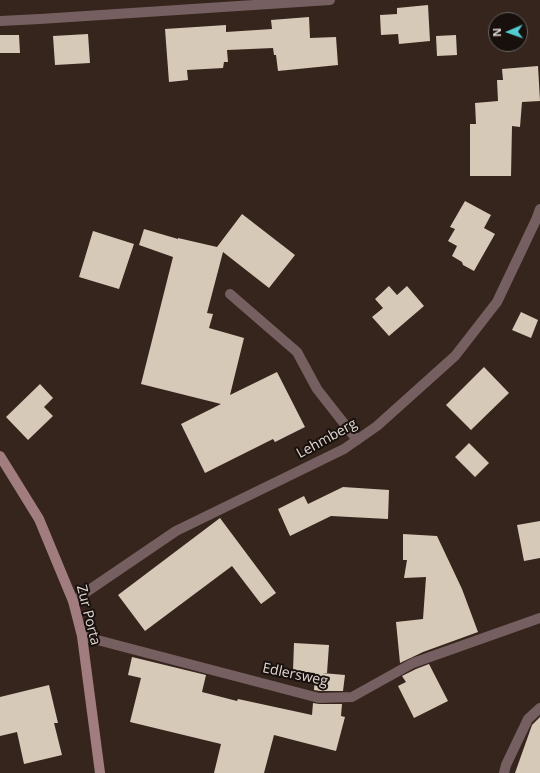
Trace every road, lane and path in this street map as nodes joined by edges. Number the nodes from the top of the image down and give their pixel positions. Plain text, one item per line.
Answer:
1 (330, 0) edge
2 (200, 4) edge
3 (0, 21) edge
4 (540, 209) edge
5 (230, 294) dead end
6 (357, 440) junction
7 (0, 456) edge
8 (73, 601) junction
9 (540, 618) edge
10 (82, 636) junction
11 (540, 708) edge
12 (100, 773) edge
13 (504, 773) edge

1 - 2 street
2 - 3 street
4 - 6 street, Lehmberg
5 - 6 street
6 - 8 street, Lehmberg
7 - 8 main road, Zur Porta
8 - 10 main road, Zur Porta
9 - 10 street, Edlersweg
10 - 12 main road, Zur Porta
11 - 13 street

